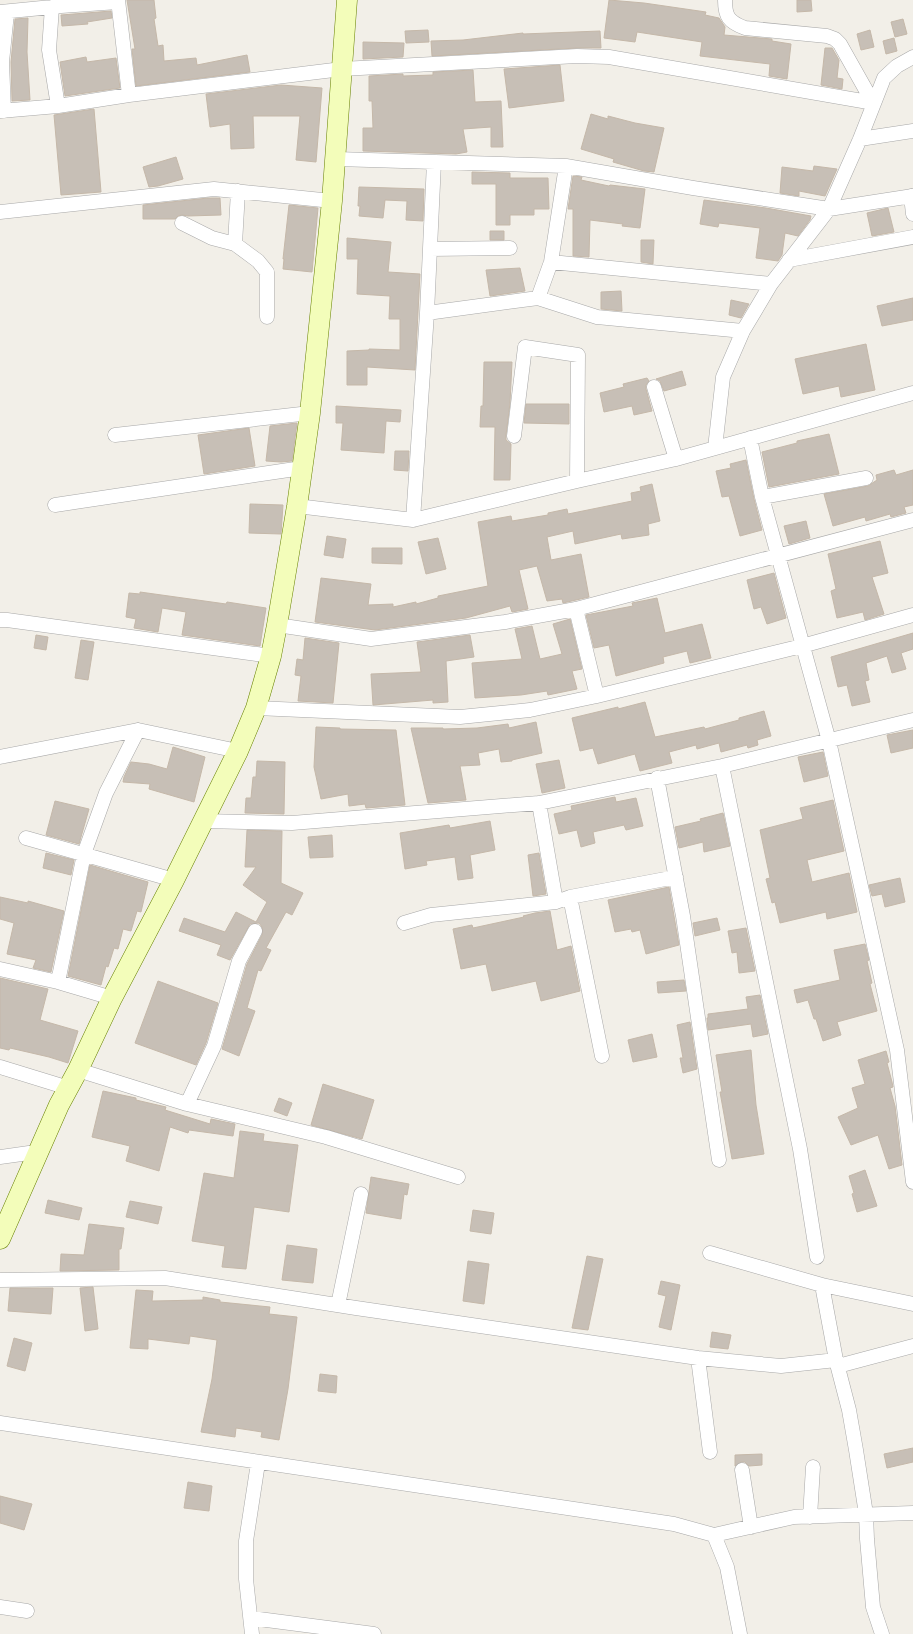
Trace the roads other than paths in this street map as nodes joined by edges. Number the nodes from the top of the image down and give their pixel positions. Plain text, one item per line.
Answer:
1 (347, 0) edge
2 (726, 0) edge
3 (118, 1) edge
4 (58, 4) edge
5 (3, 12) edge
6 (913, 57) edge
7 (1, 62) edge
8 (342, 69) junction
9 (129, 95) junction
10 (871, 102) junction
11 (58, 106) junction
12 (2, 111) edge
13 (913, 131) edge
14 (860, 139) junction
15 (336, 159) junction
16 (434, 162) junction
17 (566, 166) junction
18 (238, 192) junction
19 (912, 196) edge
20 (332, 201) junction
21 (829, 209) junction
22 (0, 212) edge
23 (913, 214) edge
24 (182, 223) dead end
25 (913, 237) edge
26 (235, 244) junction
27 (510, 248) dead end
28 (430, 249) junction
29 (790, 260) junction
30 (551, 262) junction
31 (771, 284) junction
32 (538, 298) junction
33 (426, 313) junction
34 (266, 317) dead end
35 (744, 331) junction
36 (654, 387) dead end
37 (913, 393) edge
38 (310, 413) junction
39 (115, 436) dead end
40 (514, 436) dead end
41 (750, 438) junction
42 (715, 448) junction
43 (676, 459) junction
44 (302, 468) junction
45 (866, 478) dead end
46 (577, 481) junction
47 (762, 497) junction
48 (55, 505) dead end
49 (297, 506) junction
50 (413, 520) junction
51 (913, 520) edge
52 (778, 556) junction
53 (576, 609) junction
54 (913, 615) edge
55 (0, 620) edge
56 (277, 625) junction
57 (802, 646) junction
58 (271, 656) junction
59 (597, 696) junction
60 (256, 708) junction
61 (913, 720) edge
62 (138, 730) junction
63 (829, 741) junction
64 (238, 751) junction
65 (0, 757) edge
66 (722, 766) junction
67 (657, 778) junction
68 (539, 803) junction
69 (202, 821) junction
70 (26, 838) dead end
71 (84, 854) junction
72 (676, 877) junction
73 (174, 880) junction
74 (570, 897) junction
75 (556, 902) junction
76 (404, 923) dead end
77 (255, 931) dead end
78 (0, 969) edge
79 (58, 982) junction
80 (112, 998) junction
81 (97, 1031) junction
82 (602, 1056) dead end
83 (0, 1067) edge
84 (78, 1070) junction
85 (62, 1086) junction
86 (187, 1104) junction
87 (28, 1153) junction
88 (0, 1158) edge
89 (719, 1160) dead end
90 (458, 1177) dead end
91 (913, 1182) edge
92 (362, 1194) dead end
93 (0, 1216) edge
94 (0, 1239) edge
95 (710, 1253) dead end
96 (817, 1257) dead end
97 (0, 1280) edge
98 (822, 1285) junction
99 (913, 1304) edge
100 (338, 1305) junction
101 (913, 1346) edge
102 (698, 1358) junction
103 (837, 1363) junction
104 (0, 1423) edge
105 (710, 1452) dead end
106 (258, 1463) junction
107 (813, 1467) dead end
108 (742, 1470) dead end
109 (913, 1513) edge
110 (866, 1514) junction
111 (810, 1517) junction
112 (751, 1527) junction
113 (714, 1535) junction
114 (0, 1607) edge
115 (27, 1611) dead end
116 (251, 1618) junction
117 (252, 1634) edge
118 (374, 1634) edge
119 (740, 1634) edge
120 (882, 1634) edge

1 - 8 street
2 - 10 street
3 - 4 street
3 - 9 street
4 - 5 street
4 - 11 street
5 - 7 street
6 - 10 street
7 - 12 street
8 - 9 street
8 - 10 street
8 - 15 street
9 - 11 street
10 - 14 street
11 - 12 street
13 - 14 street
14 - 21 street
15 - 16 street
15 - 20 street
16 - 17 street
16 - 28 street
17 - 21 street
17 - 30 street
18 - 20 street
18 - 22 street
18 - 26 street
19 - 21 street
19 - 23 street
20 - 38 street
21 - 29 street
24 - 26 street
25 - 29 street
26 - 34 street
27 - 28 street
28 - 33 street
29 - 31 street
30 - 31 street
30 - 32 street
31 - 35 street
32 - 33 street
32 - 35 street
33 - 50 street
35 - 42 street
36 - 43 street
37 - 41 street
38 - 39 street
38 - 44 street
40 - 46 street
41 - 42 street
41 - 47 street
42 - 43 street
43 - 46 street
44 - 48 street
44 - 49 street
45 - 47 street
46 - 50 street
47 - 52 street
49 - 50 street
49 - 56 street
51 - 52 street
52 - 53 street
52 - 57 street
53 - 56 street
53 - 59 street
54 - 57 street
55 - 58 street
56 - 58 street
57 - 59 street
57 - 63 street
58 - 60 street
59 - 60 street
60 - 64 street
61 - 63 street
62 - 64 street
62 - 65 street
62 - 71 street
63 - 66 street
63 - 91 street
64 - 69 street
66 - 67 street
66 - 96 street
67 - 68 street
67 - 72 street
68 - 69 street
68 - 75 street
69 - 73 street
70 - 71 street
71 - 73 street
71 - 79 street
72 - 74 street
72 - 89 street
73 - 80 street
74 - 75 street
74 - 82 street
75 - 76 street
77 - 86 street
78 - 79 street
79 - 80 street
80 - 81 street
81 - 84 street
81 - 85 street
83 - 85 street
84 - 86 street
84 - 94 street
85 - 87 street
86 - 90 street
87 - 88 street
87 - 93 street
92 - 100 street
95 - 98 street
97 - 100 street
98 - 99 street
98 - 103 street
100 - 102 street
101 - 103 street
102 - 103 street
102 - 105 street
103 - 110 street
104 - 106 street
106 - 113 street
106 - 116 street
107 - 111 street
108 - 112 street
109 - 110 street
110 - 111 street
110 - 120 street
111 - 112 street
112 - 113 street
113 - 119 street
114 - 115 street
116 - 117 street
116 - 118 street

